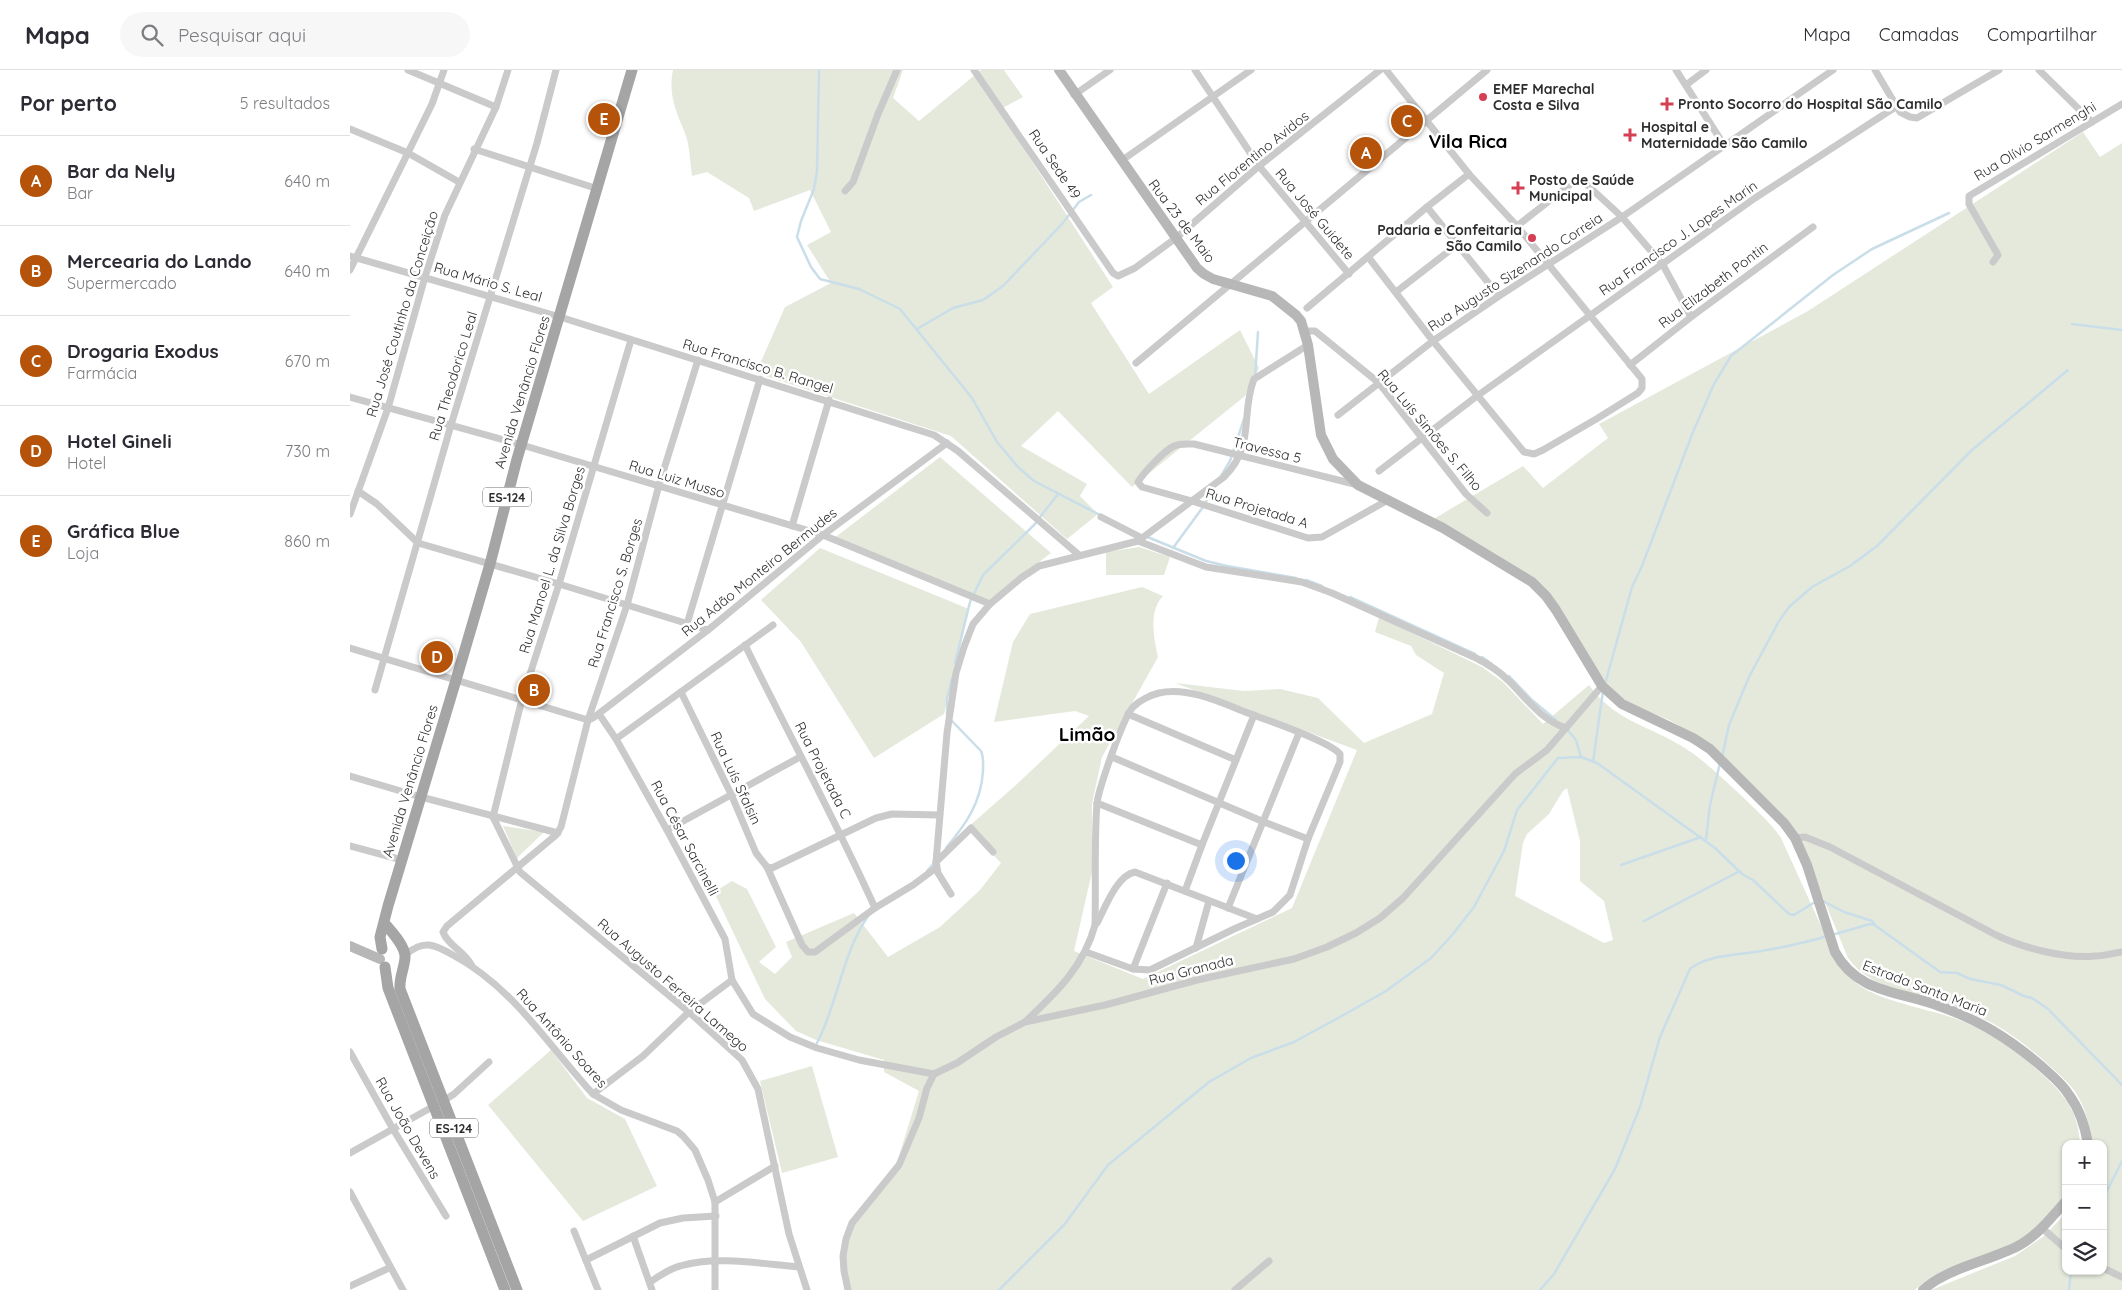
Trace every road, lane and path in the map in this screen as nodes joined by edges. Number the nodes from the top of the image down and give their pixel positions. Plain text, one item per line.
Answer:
1 (408, 70) edge
2 (444, 70) edge
3 (508, 70) edge
4 (556, 70) edge
5 (632, 70) edge
6 (897, 70) edge
7 (974, 70) edge
8 (1059, 70) edge
9 (1110, 70) edge
10 (1194, 70) edge
11 (1251, 70) edge
12 (1380, 70) edge
13 (1386, 70) edge
14 (1487, 70) edge
15 (1676, 70) edge
16 (1706, 70) edge
17 (1833, 70) edge
18 (1875, 70) edge
19 (1999, 70) edge
20 (2039, 70) edge
21 (440, 85) junction
22 (1686, 85) junction
23 (1074, 95) junction
24 (1213, 96) junction
25 (2122, 104) edge
26 (1897, 106) junction
27 (496, 107) junction
28 (1427, 121) junction
29 (2092, 122) junction
30 (350, 129) edge
31 (1724, 145) junction
32 (474, 150) junction
33 (408, 153) junction
34 (1121, 161) junction
35 (1260, 166) junction
36 (529, 167) junction
37 (1469, 174) junction
38 (459, 182) junction
39 (598, 188) junction
40 (845, 192) dead end
41 (1427, 207) junction
42 (1622, 217) junction
43 (1305, 221) junction
44 (1517, 226) junction
45 (1813, 227) dead end
46 (1176, 238) junction
47 (1458, 244) junction
48 (353, 256) edge
49 (1369, 258) junction
50 (1993, 262) dead end
51 (1548, 264) junction
52 (1663, 265) junction
53 (350, 270) edge
54 (1113, 273) joint
55 (1349, 274) junction
56 (424, 277) junction
57 (1229, 284) junction
58 (1396, 292) junction
59 (491, 296) junction
60 (1499, 296) junction
61 (1307, 308) dead end
62 (1590, 315) junction
63 (560, 317) junction
64 (1691, 317) junction
65 (1305, 331) junction
66 (631, 340) junction
67 (1433, 341) junction
68 (1308, 345) junction
69 (698, 360) junction
70 (1136, 364) dead end
71 (1630, 365) junction
72 (760, 379) junction
73 (1379, 383) junction
74 (1477, 396) junction
75 (350, 397) edge
76 (828, 400) junction
77 (388, 408) junction
78 (1338, 415) dead end
79 (451, 425) junction
80 (1423, 438) junction
81 (947, 442) junction
82 (522, 445) junction
83 (1240, 457) junction
84 (593, 466) junction
85 (1379, 471) dead end
86 (659, 485) junction
87 (1358, 485) junction
88 (1142, 487) joint
89 (358, 491) junction
90 (1388, 500) junction
91 (1192, 501) junction
92 (723, 506) junction
93 (351, 509) edge
94 (1487, 514) dead end
95 (1101, 517) dead end
96 (792, 526) junction
97 (823, 535) junction
98 (1140, 539) junction
99 (418, 543) junction
100 (1079, 555) junction
101 (490, 564) junction
102 (559, 584) junction
103 (990, 604) junction
104 (627, 605) junction
105 (687, 624) junction
106 (773, 625) dead end
107 (708, 630) junction
108 (745, 645) junction
109 (350, 648) edge
110 (384, 659) junction
111 (456, 680) junction
112 (1602, 686) junction
113 (375, 690) dead end
114 (682, 692) junction
115 (522, 699) junction
116 (599, 714) junction
117 (1128, 714) junction
118 (1254, 715) junction
119 (588, 720) junction
120 (1566, 728) junction
121 (1299, 733) junction
122 (616, 739) junction
123 (800, 757) junction
124 (1112, 757) junction
125 (1236, 760) junction
126 (350, 776) edge
127 (731, 794) junction
128 (421, 797) junction
129 (1098, 803) junction
130 (1220, 803) junction
131 (939, 815) junction
132 (493, 816) junction
133 (1264, 822) junction
134 (668, 830) junction
135 (558, 833) junction
136 (841, 833) junction
137 (1795, 838) junction
138 (1308, 839) junction
139 (1202, 844) junction
140 (350, 846) edge
141 (993, 852) dead end
142 (402, 860) junction
143 (936, 865) junction
144 (517, 868) junction
145 (770, 868) junction
146 (1167, 883) junction
147 (1185, 891) junction
148 (951, 894) dead end
149 (1209, 901) junction
150 (875, 908) junction
151 (1228, 908) junction
152 (1257, 919) junction
153 (384, 924) junction
154 (1096, 924) junction
155 (350, 946) edge
156 (1196, 948) junction
157 (1086, 952) junction
158 (2122, 952) edge
159 (403, 956) junction
160 (382, 958) junction
161 (472, 966) junction
162 (1133, 969) junction
163 (732, 980) junction
164 (690, 1012) junction
165 (1025, 1022) junction
166 (350, 1052) edge
167 (489, 1062) dead end
168 (934, 1074) junction
169 (593, 1094) junction
170 (439, 1104) junction
171 (393, 1129) junction
172 (2087, 1140) edge
173 (350, 1154) edge
174 (775, 1166) junction
175 (350, 1192) edge
176 (715, 1202) junction
177 (352, 1203) edge
178 (2062, 1206) edge
179 (446, 1216) dead end
180 (716, 1216) junction
181 (2042, 1228) junction
182 (574, 1230) dead end
183 (633, 1236) junction
184 (2062, 1246) edge
185 (586, 1260) junction
186 (1269, 1261) dead end
187 (714, 1262) junction
188 (799, 1267) junction
189 (389, 1268) junction
190 (2107, 1270) edge
191 (2122, 1277) edge
192 (350, 1286) edge
193 (651, 1286) edge
194 (403, 1290) edge
195 (505, 1290) edge
196 (517, 1290) edge
197 (598, 1290) edge
198 (715, 1290) edge
199 (806, 1290) edge
200 (848, 1290) edge
201 (1235, 1290) edge
202 (1923, 1290) edge

1 - 21 street
2 - 21 street
3 - 27 street, Rua José Coutinho da Conceição
4 - 36 street, Rua Theodorico Leal
5 - 39 main road, Avenida Venâncio Flores / ES-124
6 - 40 street
7 - 54 street, Rua Sede 49
8 - 23 street, Rua 23 de Maio
9 - 23 street
10 - 24 street, Rua José Guidete
11 - 24 street
12 - 35 street, Rua Florentino Avidos
13 - 28 street
14 - 28 street
15 - 22 street
16 - 22 street
17 - 31 street, Rua Augusto Sizenando Correia
18 - 26 street
19 - 26 street
20 - 29 street
21 - 27 street
21 - 33 street
22 - 31 street
23 - 34 street, Rua 23 de Maio
24 - 34 street
24 - 35 street, Rua José Guidete
25 - 29 street, Rua Olívio Sarmenghi
26 - 52 street, Rua Francisco J. Lopes Marin
27 - 32 street, Rua José Coutinho da Conceição
28 - 37 street
28 - 43 street
29 - 50 street, Rua Olívio Sarmenghi
30 - 33 street
31 - 42 street, Rua Augusto Sizenando Correia
32 - 36 street
32 - 38 street, Rua José Coutinho da Conceição
33 - 38 street
33 - 48 street
34 - 46 street, Rua 23 de Maio
35 - 43 street, Rua José Guidete
35 - 46 street, Rua Florentino Avidos
36 - 39 street
36 - 59 street, Rua Theodorico Leal
37 - 41 street
37 - 44 street
38 - 56 street, Rua José Coutinho da Conceição
39 - 63 main road, Avenida Venâncio Flores / ES-124
41 - 47 street
41 - 49 street
42 - 44 street
42 - 51 street, Rua Augusto Sizenando Correia
42 - 52 street
43 - 55 street, Rua José Guidete
43 - 57 street
44 - 51 street
45 - 64 street, Rua Elizabeth Pontin
46 - 54 street, Rua Florentino Avidos
46 - 57 street, Rua 23 de Maio
47 - 58 street
47 - 60 street
48 - 53 street
48 - 56 street, Rua Mário S. Leal
49 - 55 street
49 - 58 street
51 - 60 street, Rua Augusto Sizenando Correia
51 - 62 street
52 - 62 street, Rua Francisco J. Lopes Marin
52 - 64 street
55 - 61 street
56 - 59 street, Rua Mário S. Leal
56 - 77 street, Rua José Coutinho da Conceição
57 - 65 street, Rua 23 de Maio
57 - 70 street
58 - 67 street
59 - 63 street, Rua Mário S. Leal
59 - 79 street, Rua Theodorico Leal
60 - 67 street, Rua Augusto Sizenando Correia
62 - 71 street
62 - 74 street, Rua Francisco J. Lopes Marin
63 - 66 street, Rua Francisco B. Rangel
63 - 82 main road, Avenida Venâncio Flores / ES-124
64 - 71 street, Rua Elizabeth Pontin
65 - 68 street, Rua 23 de Maio
65 - 73 street, Rua Luís Simões S. Filho
66 - 69 street, Rua Francisco B. Rangel
66 - 84 street, Rua Manoel L. da Silva Borges
67 - 73 street, Rua Augusto Sizenando Correia
67 - 74 street
68 - 83 street
68 - 87 street, Rua 23 de Maio
69 - 72 street, Rua Francisco B. Rangel
69 - 86 street, Rua Francisco S. Borges
71 - 74 street
72 - 76 street, Rua Francisco B. Rangel
72 - 92 street
73 - 78 street, Rua Augusto Sizenando Correia
73 - 80 street, Rua Luís Simões S. Filho
74 - 80 street, Rua Francisco J. Lopes Marin
75 - 77 street, Rua Luiz Musso
76 - 81 street, Rua Francisco B. Rangel
76 - 96 street
77 - 79 street, Rua Luiz Musso
77 - 89 street, Rua José Coutinho da Conceição
79 - 82 street, Rua Luiz Musso
79 - 99 street, Rua Theodorico Leal
80 - 85 street, Rua Francisco J. Lopes Marin
80 - 94 street, Rua Luís Simões S. Filho
81 - 97 street, Rua Adão Monteiro Bermudes
81 - 100 street, Rua Francisco B. Rangel
82 - 84 street, Rua Luiz Musso
82 - 101 main road, Avenida Venâncio Flores / ES-124
83 - 87 street, Travessa 5
83 - 88 street, Travessa 5
83 - 91 street
84 - 86 street, Rua Luiz Musso
84 - 102 street, Rua Manoel L. da Silva Borges
86 - 92 street, Rua Luiz Musso
86 - 104 street, Rua Francisco S. Borges
87 - 90 street, Rua 23 de Maio
88 - 91 street, Rua Projetada A
89 - 93 street, Rua José Coutinho da Conceição
89 - 99 street
90 - 91 street, Rua Projetada A
90 - 112 street, Estrada Santa Maria
91 - 98 street
92 - 96 street, Rua Luiz Musso
92 - 105 street
95 - 98 street
96 - 97 street, Rua Luiz Musso
97 - 103 street, Rua Luiz Musso
97 - 107 street, Rua Adão Monteiro Bermudes
98 - 100 street
98 - 120 street
99 - 101 street
99 - 110 street, Rua Theodorico Leal
100 - 103 street
101 - 102 street
101 - 111 main road, Avenida Venâncio Flores / ES-124
102 - 104 street
102 - 115 street, Rua Manoel L. da Silva Borges
103 - 131 street
104 - 105 street
104 - 119 street, Rua Francisco S. Borges
105 - 107 street
106 - 108 street
107 - 116 street, Rua Adão Monteiro Bermudes
108 - 114 street
108 - 123 street, Rua Projetada C
109 - 110 street
110 - 111 street
110 - 113 street, Rua Theodorico Leal
111 - 115 street
111 - 128 main road, Avenida Venâncio Flores / ES-124
112 - 120 street, Rua Granada
112 - 137 street, Estrada Santa Maria
114 - 122 street
114 - 127 street, Rua Luís Sfalsin
115 - 119 street
115 - 132 street, Rua Manoel L. da Silva Borges
116 - 119 street, Rua Adão Monteiro Bermudes
116 - 122 street, Rua César Sarcinelli
117 - 118 street
117 - 124 street
117 - 125 street
118 - 121 street
118 - 125 street
119 - 135 street, Rua Francisco S. Borges
120 - 165 street, Rua Granada
121 - 133 street
121 - 138 street
122 - 134 street, Rua César Sarcinelli
123 - 127 street
123 - 136 street, Rua Projetada C
124 - 129 street
124 - 130 street
125 - 130 street
126 - 128 street
127 - 134 street
127 - 145 street, Rua Luís Sfalsin
128 - 132 street
128 - 142 main road, Avenida Venâncio Flores / ES-124
129 - 139 street
129 - 154 street
130 - 133 street
130 - 139 street
131 - 136 street
131 - 143 street
132 - 135 street
132 - 144 street, Rua Augusto Ferreira Lamego
133 - 138 street
133 - 151 street
134 - 163 street, Rua César Sarcinelli
135 - 144 street
136 - 145 street
136 - 150 street, Rua Projetada C
137 - 158 street
137 - 172 street, Estrada Santa Maria
138 - 152 street
139 - 147 street
140 - 142 street
141 - 143 street
142 - 153 main road, Avenida Venâncio Flores / ES-124
143 - 148 street
143 - 150 street
144 - 161 street, Rua Antônio Soares
144 - 164 street, Rua Augusto Ferreira Lamego
145 - 150 street, Rua Luís Sfalsin
146 - 147 street
146 - 154 street
146 - 162 street
147 - 149 street
149 - 151 street
149 - 156 street
151 - 152 street
152 - 156 street
153 - 159 main road
153 - 160 main road, Avenida Venâncio Flores / ES-124
154 - 157 street
155 - 160 street
156 - 162 street
157 - 162 street
157 - 165 street
159 - 160 main road
159 - 160 main road
159 - 161 street, Rua Antônio Soares
159 - 170 main road, Avenida Venâncio Flores / ES-124
160 - 170 main road, Avenida Venâncio Flores / ES-124
161 - 169 street, Rua Antônio Soares
163 - 164 street
163 - 168 street
164 - 169 street
164 - 174 street, Rua Augusto Ferreira Lamego
165 - 168 street, Rua Granada
166 - 171 street, Rua João Devens
167 - 170 street
168 - 200 street
169 - 176 street, Rua Antônio Soares
170 - 171 street
170 - 195 main road, Avenida Venâncio Flores / ES-124
170 - 196 main road, Avenida Venâncio Flores / ES-124
171 - 173 street
171 - 179 street, Rua João Devens
174 - 176 street
174 - 188 street, Rua Augusto Ferreira Lamego
175 - 177 street
176 - 180 street, Rua Antônio Soares
177 - 189 street
178 - 181 street
180 - 183 street
180 - 187 street, Rua Antônio Soares
181 - 184 street
181 - 202 street
182 - 185 street
183 - 185 street
183 - 193 street
185 - 197 street
186 - 201 street
187 - 188 street
187 - 193 street
187 - 198 street, Rua Antônio Soares
188 - 199 street, Rua Augusto Ferreira Lamego
189 - 192 street
189 - 194 street
190 - 191 street

